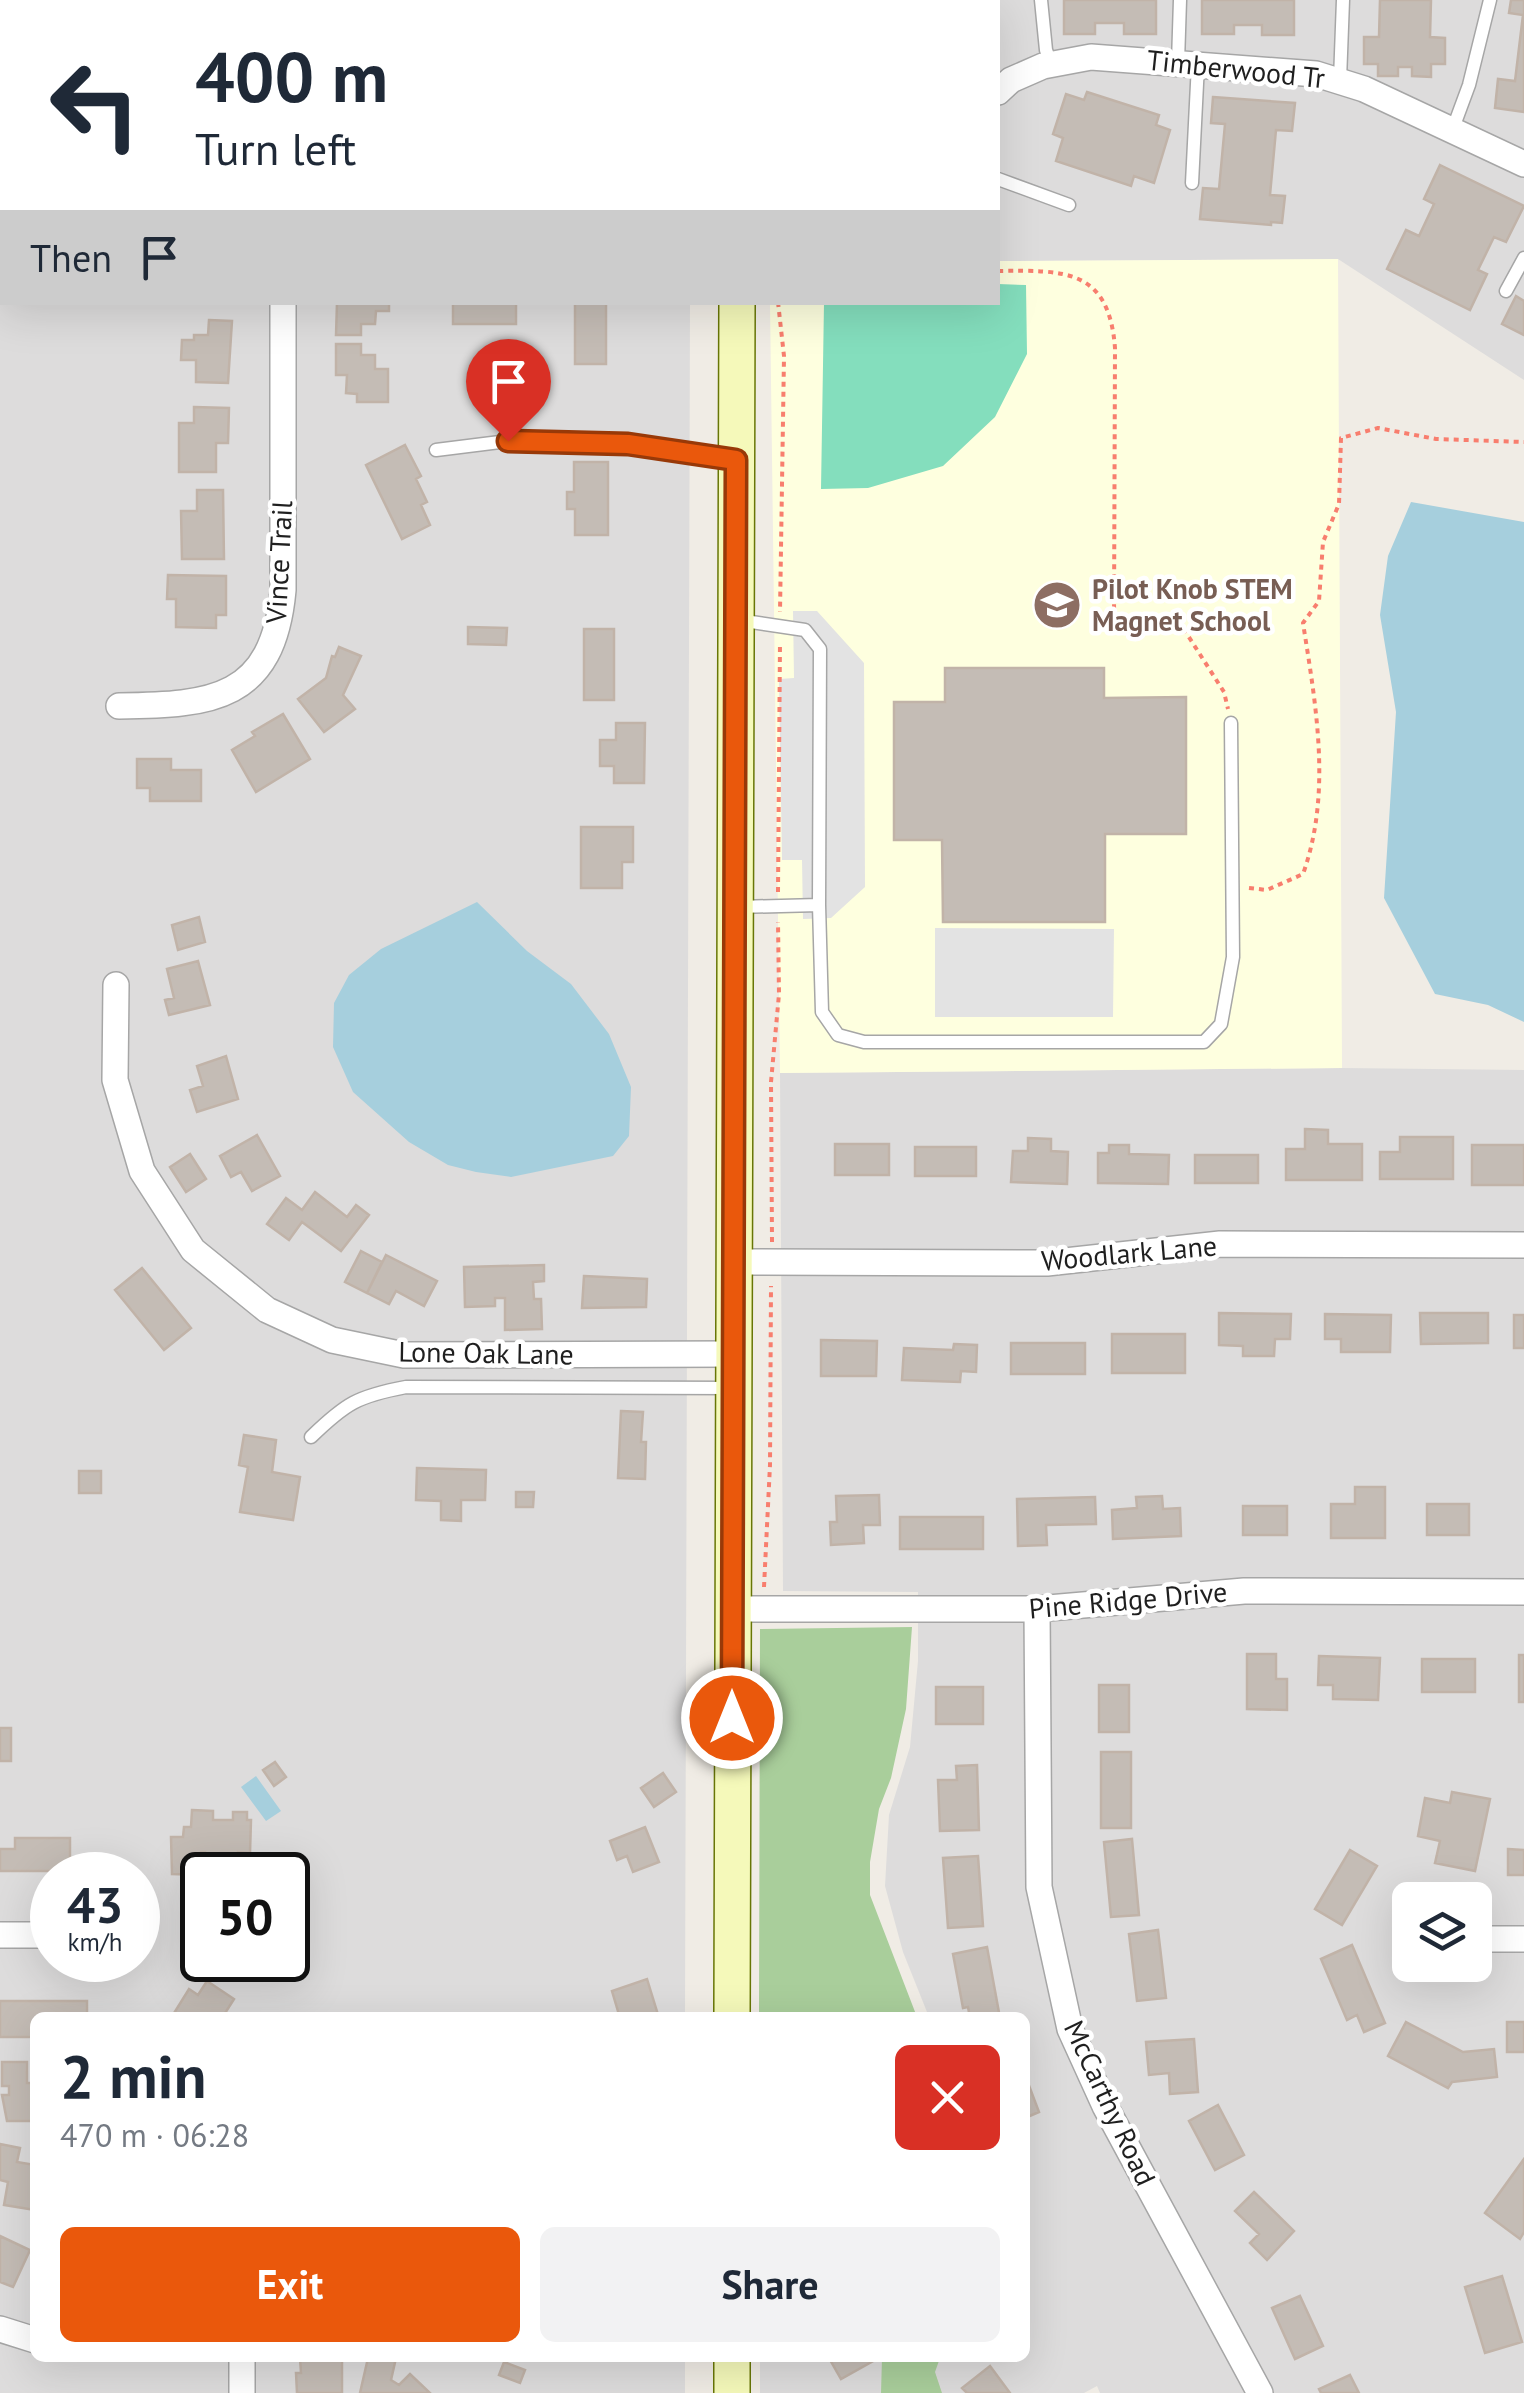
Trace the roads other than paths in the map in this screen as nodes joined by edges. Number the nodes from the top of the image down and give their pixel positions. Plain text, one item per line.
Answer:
1 (1041, 0) edge
2 (1180, 0) edge
3 (1344, 0) edge
4 (1490, 0) edge
5 (1188, 63) junction
6 (1050, 64) junction
7 (1340, 80) junction
8 (1000, 90) edge
9 (1452, 130) junction
10 (1524, 164) edge
11 (1000, 180) edge
12 (1192, 183) dead end
13 (1069, 205) dead end
14 (1524, 258) edge
15 (1506, 291) dead end
16 (283, 305) edge
17 (737, 305) edge
18 (436, 450) dead end
19 (736, 460) junction
20 (736, 620) junction
21 (119, 706) dead end
22 (1231, 723) road end
23 (818, 905) junction
24 (734, 907) junction
25 (116, 984) dead end
26 (1524, 1245) edge
27 (734, 1262) junction
28 (733, 1371) junction
29 (311, 1437) dead end
30 (1524, 1592) edge
31 (747, 1609) junction
32 (1037, 1610) junction
33 (0, 1935) edge
34 (30, 1935) edge
35 (1492, 1938) edge
36 (1524, 1939) edge
37 (732, 2012) edge
38 (0, 2329) edge
39 (30, 2338) edge
40 (242, 2362) edge
41 (732, 2362) edge
42 (242, 2393) edge
43 (732, 2393) edge
44 (1260, 2393) edge

1 - 6 lane
2 - 5 lane
3 - 7 lane
4 - 9 lane
5 - 6 street, Timberwood Tr
5 - 7 street, Timberwood Tr
5 - 12 lane
6 - 8 street, Timberwood Tr
7 - 9 street, Timberwood Tr
9 - 10 street, Timberwood Tr
11 - 13 lane
14 - 15 lane
16 - 21 street, Vince Trail
17 - 19 main road
18 - 19 lane
19 - 20 main road
20 - 23 lane
20 - 24 main road
22 - 23 lane
23 - 24 lane
24 - 27 main road
25 - 28 street, Lone Oak Lane
26 - 27 street, Woodlark Lane
27 - 28 main road
28 - 29 lane
28 - 31 main road
30 - 32 street, Pine Ridge Drive
31 - 32 street, Pine Ridge Drive
31 - 37 main road
32 - 44 street, McCarthy Road
33 - 34 street
35 - 36 street
38 - 39 street
40 - 42 street
41 - 43 main road

